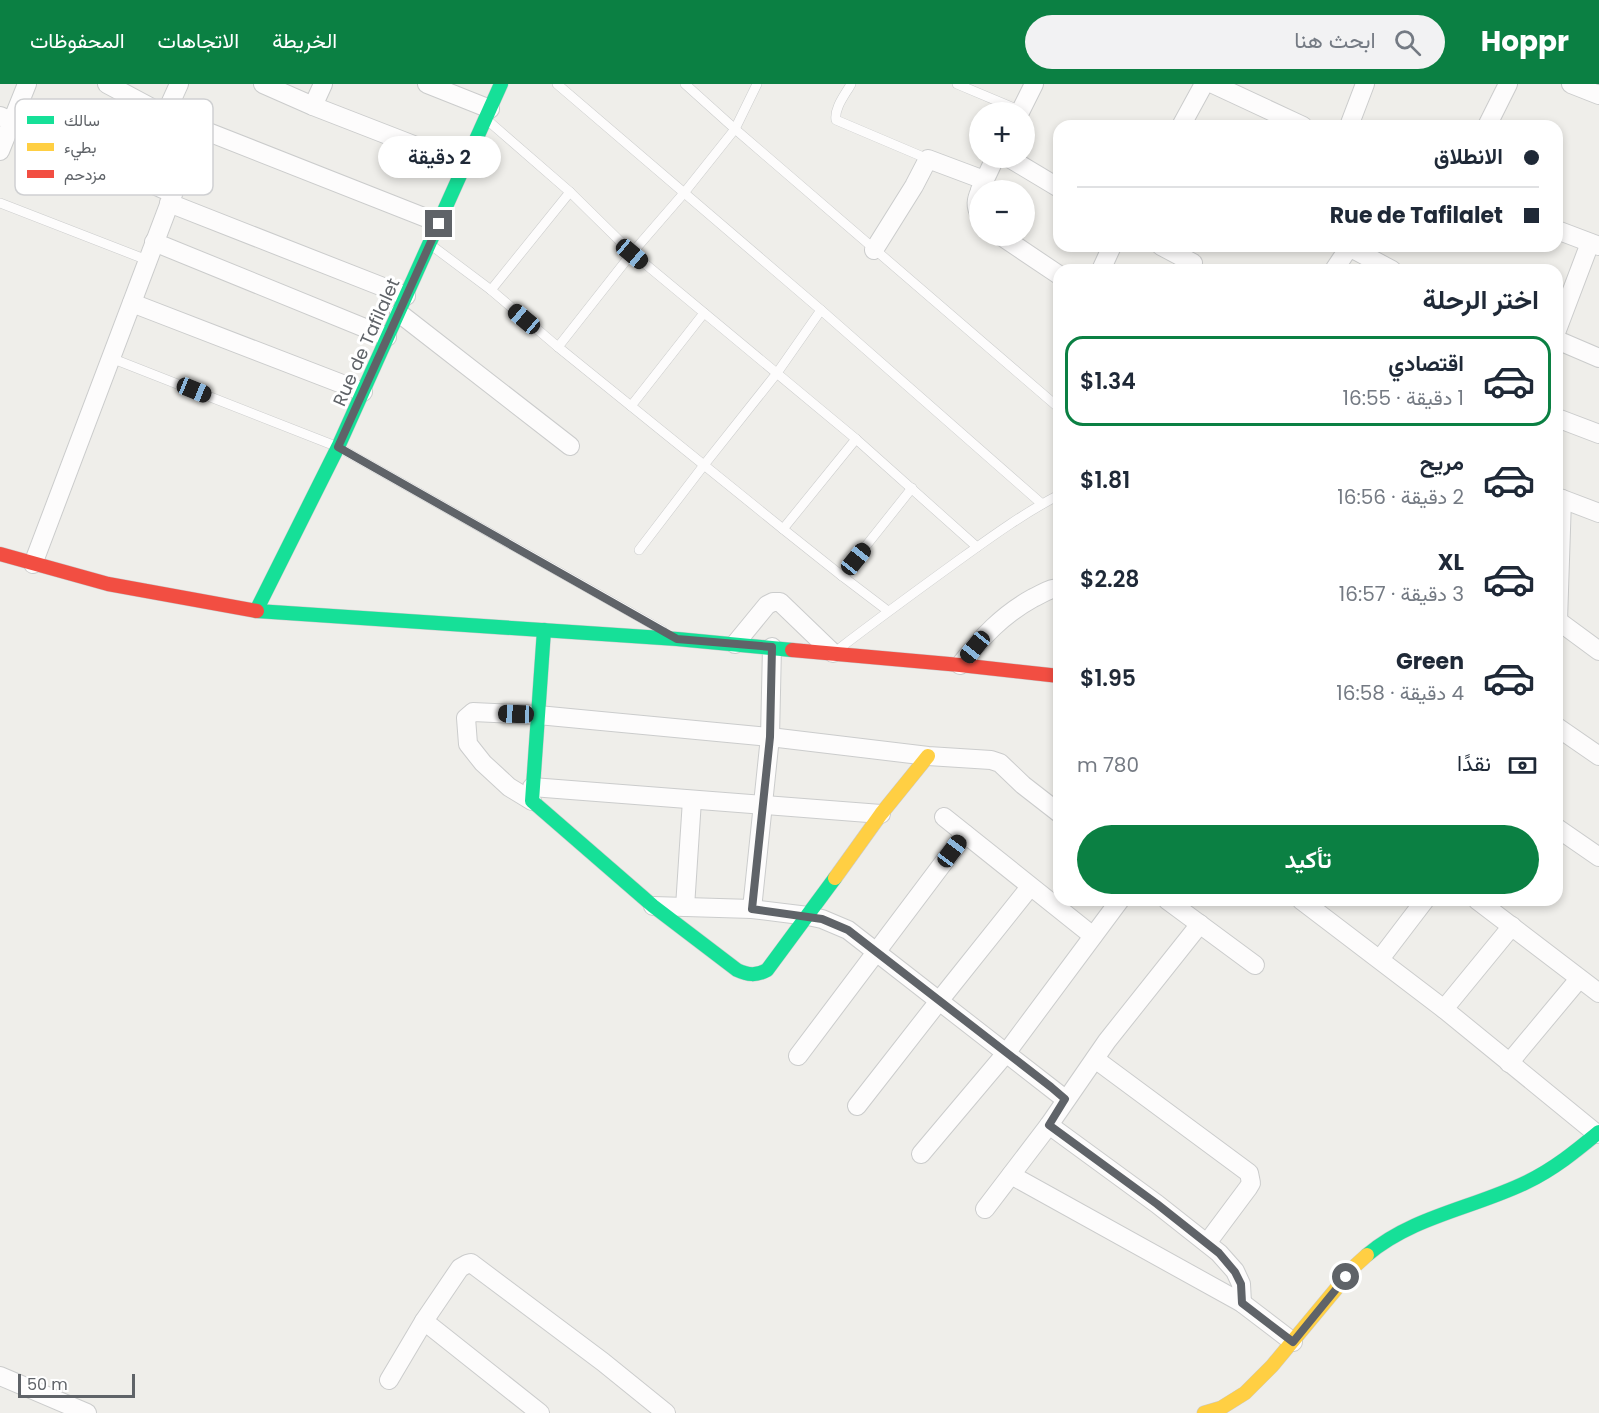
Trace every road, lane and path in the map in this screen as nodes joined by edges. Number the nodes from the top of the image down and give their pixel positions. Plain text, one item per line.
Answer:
1 (27, 84) edge
2 (107, 84) edge
3 (179, 84) edge
4 (263, 84) edge
5 (323, 84) edge
6 (427, 84) edge
7 (501, 84) edge
8 (557, 84) edge
9 (685, 84) edge
10 (757, 84) edge
11 (851, 84) edge
12 (957, 84) edge
13 (1034, 84) edge
14 (1204, 84) edge
15 (1213, 84) edge
16 (1365, 84) edge
17 (1508, 84) edge
18 (1571, 84) edge
19 (1599, 96) edge
20 (18, 99) edge
21 (134, 99) edge
22 (172, 99) edge
23 (998, 102) edge
24 (1026, 102) edge
25 (15, 104) edge
26 (313, 106) junction
27 (488, 114) junction
28 (6, 119) edge
29 (1184, 120) edge
30 (1290, 120) edge
31 (1351, 120) edge
32 (1490, 120) edge
33 (735, 129) junction
34 (213, 134) edge
35 (0, 151) edge
36 (928, 159) junction
37 (465, 165) junction
38 (1026, 168) edge
39 (969, 181) edge
40 (1053, 184) edge
41 (570, 192) junction
42 (684, 193) junction
43 (164, 195) edge
44 (171, 195) edge
45 (170, 198) junction
46 (0, 203) edge
47 (439, 224) junction
48 (1563, 232) edge
49 (154, 242) junction
50 (429, 244) junction
51 (1594, 245) edge
52 (1016, 246) edge
53 (874, 250) junction
54 (1172, 252) edge
55 (1358, 252) edge
56 (632, 254) junction
57 (147, 260) junction
58 (1193, 263) dead end
59 (1381, 264) edge
60 (1053, 271) edge
61 (491, 290) junction
62 (406, 296) junction
63 (132, 303) junction
64 (821, 310) junction
65 (399, 313) junction
66 (704, 313) junction
67 (1563, 316) edge
68 (387, 337) junction
69 (1563, 343) edge
70 (558, 347) junction
71 (111, 358) junction
72 (1599, 358) edge
73 (777, 373) junction
74 (363, 392) junction
75 (1053, 403) edge
76 (631, 406) junction
77 (1563, 420) edge
78 (1599, 434) edge
79 (856, 439) junction
80 (570, 446) dead end
81 (338, 447) junction
82 (704, 465) junction
83 (912, 488) junction
84 (1053, 498) edge
85 (1563, 500) edge
86 (1042, 504) junction
87 (1599, 513) edge
88 (783, 529) junction
89 (977, 547) junction
90 (639, 550) dead end
91 (0, 554) edge
92 (33, 564) junction
93 (842, 576) junction
94 (1053, 588) edge
95 (256, 611) junction
96 (888, 611) junction
97 (1563, 624) edge
98 (544, 630) junction
99 (677, 639) junction
100 (735, 644) junction
101 (772, 647) junction
102 (1599, 651) edge
103 (833, 653) junction
104 (960, 664) junction
105 (1053, 675) edge
106 (538, 715) junction
107 (1563, 730) edge
108 (770, 737) junction
109 (928, 756) junction
110 (1599, 756) edge
111 (532, 794) junction
112 (692, 800) junction
113 (762, 806) junction
114 (1053, 808) edge
115 (880, 814) junction
116 (944, 817) dead end
117 (1563, 832) edge
118 (965, 834) junction
119 (1599, 857) edge
120 (1030, 887) junction
121 (1053, 905) edge
122 (653, 906) junction
123 (1054, 906) edge
124 (1116, 906) edge
125 (1175, 906) edge
126 (1316, 906) edge
127 (1420, 906) edge
128 (1485, 906) edge
129 (686, 907) junction
130 (752, 909) junction
131 (808, 916) junction
132 (1200, 924) junction
133 (1512, 926) junction
134 (1093, 936) junction
135 (876, 951) junction
136 (1380, 959) junction
137 (1255, 965) dead end
138 (1579, 979) junction
139 (1599, 993) edge
140 (939, 1001) junction
141 (1444, 1008) junction
142 (1006, 1052) junction
143 (798, 1056) dead end
144 (1095, 1059) junction
145 (1509, 1063) junction
146 (1065, 1099) junction
147 (857, 1106) dead end
148 (1049, 1125) junction
149 (1598, 1133) edge
150 (921, 1154) dead end
151 (1011, 1175) junction
152 (986, 1209) dead end
153 (1207, 1243) junction
154 (1242, 1303) junction
155 (424, 1321) junction
156 (1293, 1342) junction
157 (0, 1376) edge
158 (389, 1380) dead end
159 (87, 1413) edge
160 (540, 1413) edge
161 (666, 1413) edge
162 (1204, 1413) edge

1 - 20 street
2 - 21 street
3 - 22 street
4 - 26 street
5 - 26 street
6 - 27 street
7 - 27 street, Rue de Tafilalet
8 - 42 lane
9 - 33 lane
10 - 33 lane
11 - 36 lane
12 - 23 lane
13 - 24 street
14 - 29 street
15 - 30 street
16 - 31 street
17 - 32 street
18 - 19 street
25 - 28 street
26 - 37 street
27 - 37 street, Rue de Tafilalet
27 - 41 lane
28 - 35 street
33 - 42 lane
33 - 53 lane
34 - 47 street
36 - 39 street
36 - 53 street
37 - 47 street, Rue de Tafilalet
38 - 40 street
41 - 56 lane
41 - 61 lane
42 - 56 lane
42 - 64 lane
43 - 45 street
44 - 45 street
45 - 49 street
45 - 62 street
46 - 57 lane
47 - 50 street, Rue de Tafilalet
48 - 51 street
49 - 57 street
49 - 68 street
50 - 61 lane
50 - 62 street, Rue de Tafilalet
51 - 67 street
52 - 60 street
53 - 75 lane
54 - 58 street
55 - 59 street
56 - 66 lane
56 - 70 lane
57 - 63 street
61 - 70 lane
62 - 65 street, Rue de Tafilalet
63 - 71 street
63 - 74 street
64 - 73 lane
64 - 86 lane
65 - 68 street, Rue de Tafilalet
65 - 80 street
66 - 73 lane
66 - 76 lane
68 - 74 street, Rue de Tafilalet
69 - 72 street
70 - 76 lane
71 - 81 lane
71 - 92 street
73 - 79 lane
73 - 82 lane
74 - 81 street, Rue de Tafilalet
76 - 82 lane
77 - 78 street
79 - 83 lane
79 - 88 lane
81 - 95 street, Rue de Tafilalet
81 - 99 lane
82 - 88 lane
82 - 90 lane
83 - 89 lane
83 - 93 lane
84 - 86 lane
85 - 87 street
86 - 89 lane
88 - 93 lane
89 - 96 lane
91 - 92 street
92 - 95 street
93 - 96 lane
94 - 104 street
95 - 98 street
96 - 103 lane
97 - 102 street
98 - 99 street
98 - 106 street
99 - 100 street
100 - 101 street
100 - 103 street
101 - 103 street
101 - 108 street
103 - 104 street
104 - 105 street
106 - 108 street
106 - 111 street
106 - 111 street
107 - 110 street
108 - 109 street
108 - 113 street
109 - 114 street
109 - 115 street
111 - 112 street
111 - 122 street
112 - 113 street
112 - 129 street
113 - 115 street
113 - 130 street
115 - 131 street
116 - 118 street
117 - 119 street
118 - 120 street
118 - 135 street
120 - 121 street
120 - 140 street
122 - 129 street
122 - 131 street
123 - 134 street
124 - 134 street
125 - 132 street
126 - 136 street
127 - 136 street
128 - 133 street
129 - 130 street
130 - 131 street
131 - 135 street
132 - 137 street
132 - 144 street
133 - 138 street
133 - 141 street
134 - 142 street
135 - 140 street
135 - 143 street
136 - 141 street
138 - 139 street
138 - 145 street
140 - 142 street
140 - 147 street
141 - 145 street
142 - 146 street
142 - 150 street
144 - 146 street
144 - 153 street
145 - 149 street
146 - 148 street
148 - 151 street
148 - 153 street
149 - 156 street
151 - 152 street
151 - 154 street
153 - 154 street
154 - 156 street
155 - 158 street
155 - 160 street
155 - 161 street
156 - 162 street
157 - 159 street

